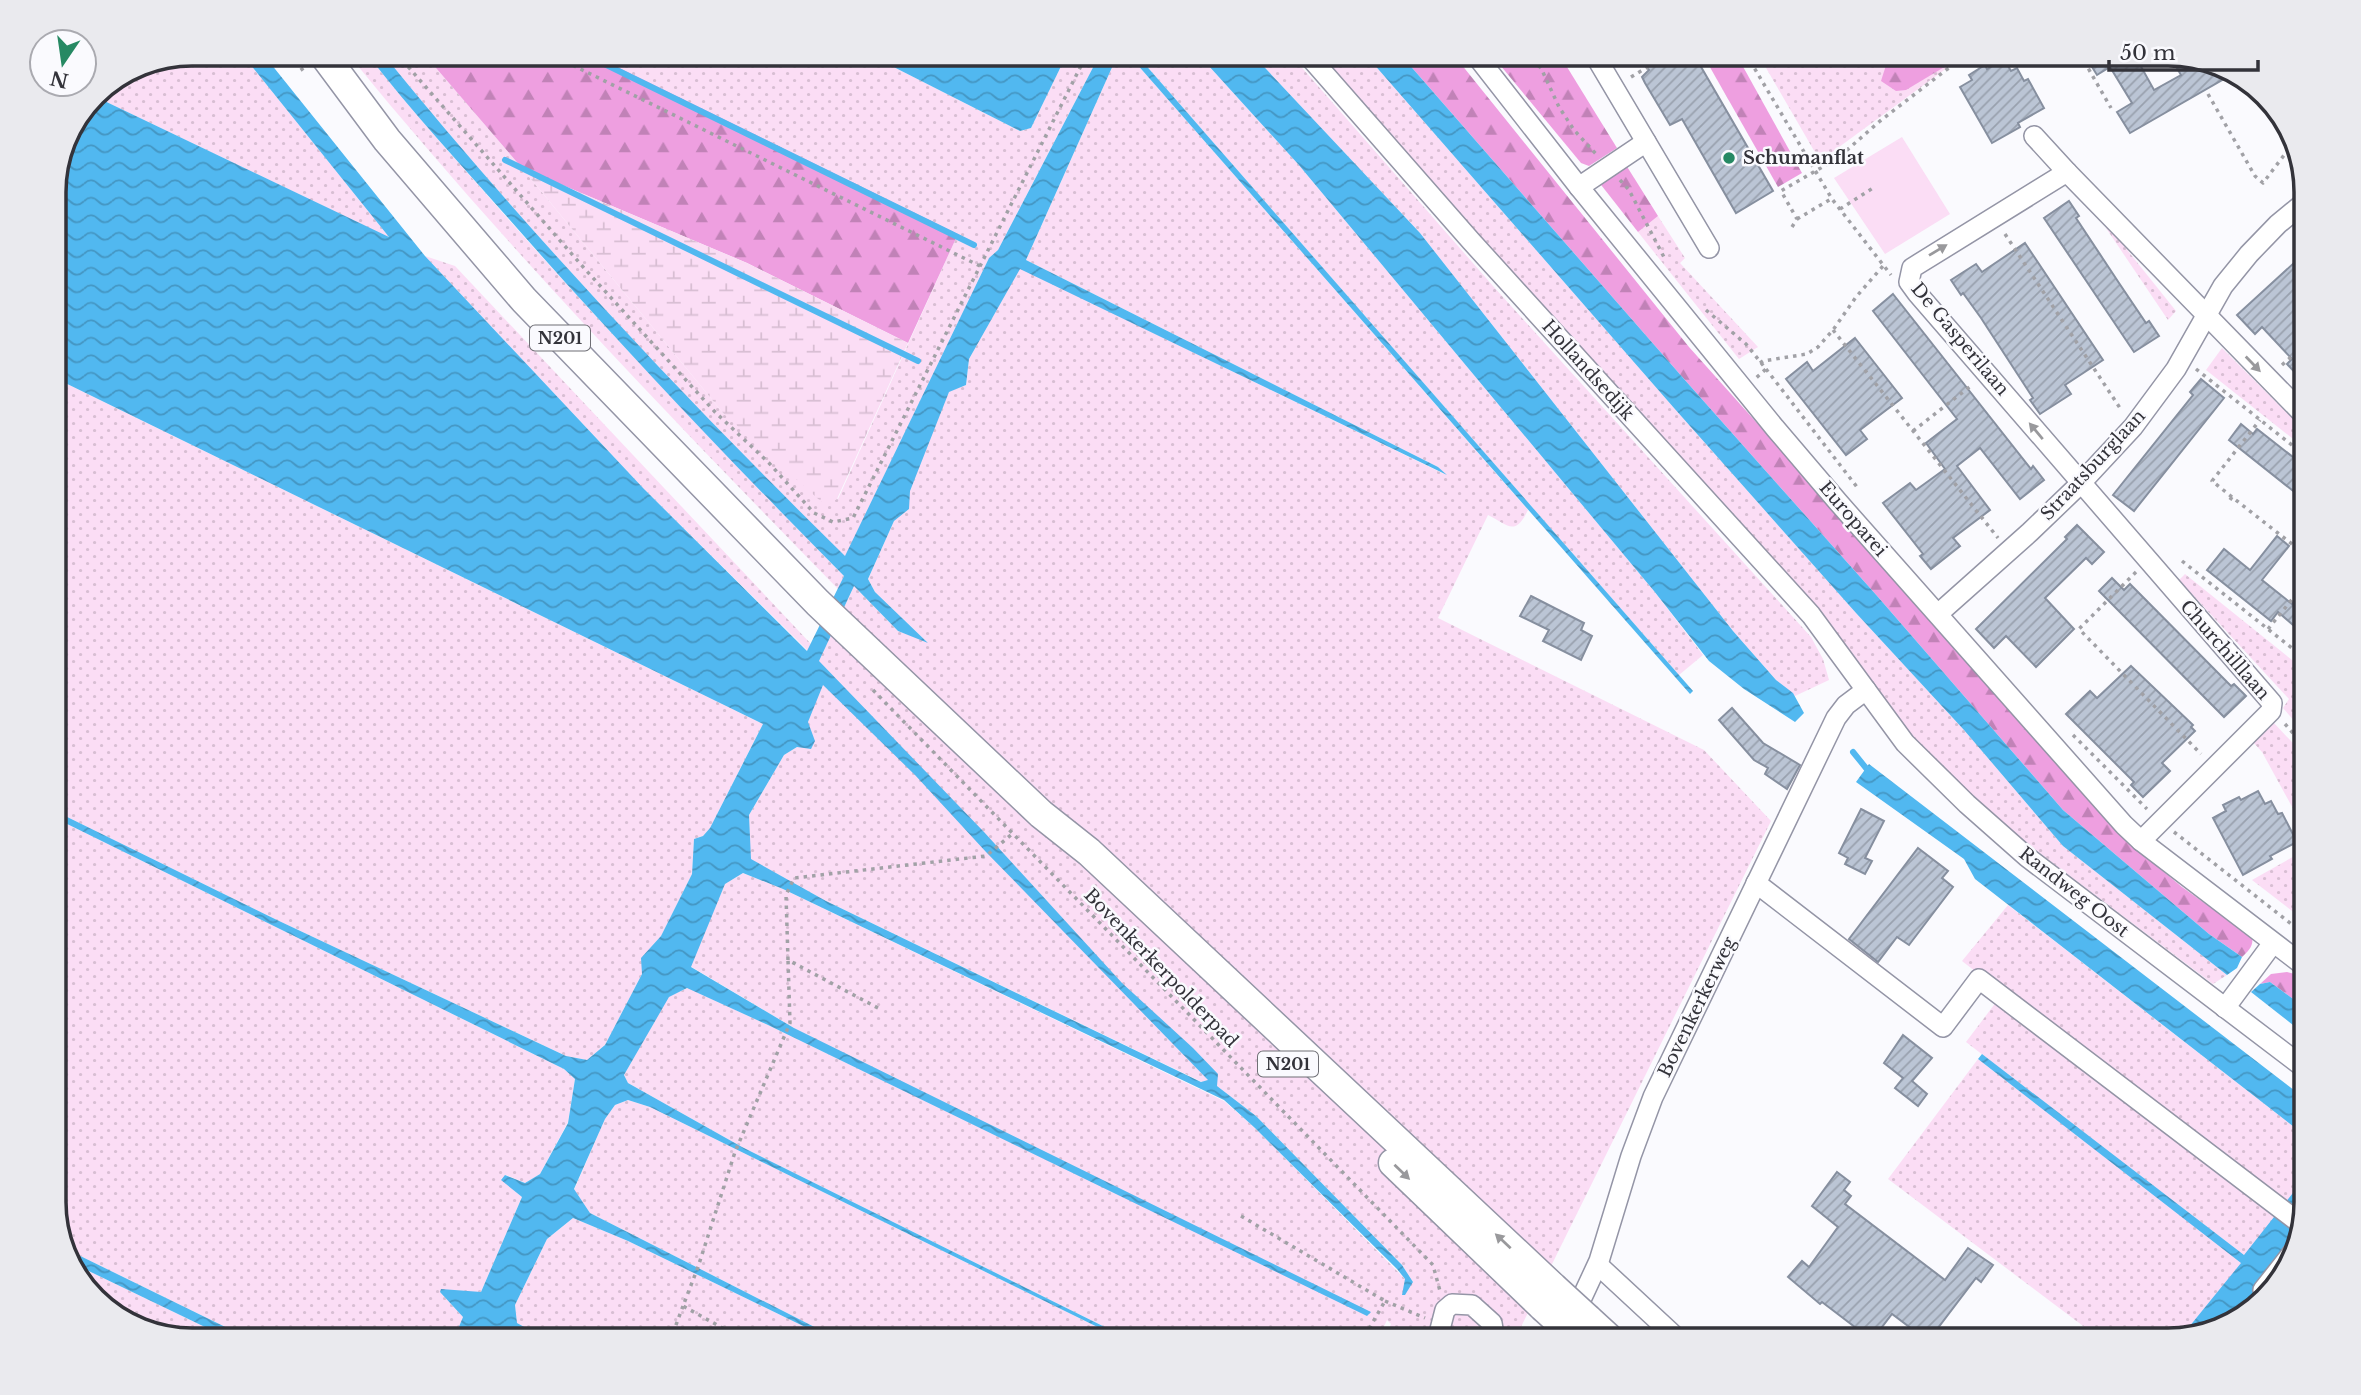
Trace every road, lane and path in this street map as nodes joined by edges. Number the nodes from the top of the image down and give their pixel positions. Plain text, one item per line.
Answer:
1 (1318, 66) edge
2 (1485, 66) edge
3 (1538, 66) edge
4 (1601, 66) edge
5 (1753, 66) edge
6 (1952, 66) edge
7 (2087, 66) edge
8 (333, 67) edge
9 (408, 67) edge
10 (576, 67) edge
11 (1081, 67) edge
12 (2208, 94) dead end
13 (2111, 108) dead end
14 (2034, 136) dead end
15 (1646, 142) junction
16 (2287, 151) edge
17 (1608, 166) junction
18 (1815, 171) junction
19 (2067, 172) junction
20 (1578, 187) junction
21 (1873, 188) dead end
22 (1832, 199) junction
23 (1840, 209) junction
24 (2294, 211) edge
25 (1995, 216) junction
26 (1797, 219) junction
27 (1792, 227) dead end
28 (1710, 248) dead end
29 (1668, 265) dead end
30 (1883, 265) junction
31 (980, 266) junction
32 (1892, 276) dead end
33 (1699, 303) dead end
34 (2205, 315) junction
35 (1833, 330) junction
36 (2294, 353) edge
37 (2182, 358) junction
38 (1760, 363) junction
39 (1766, 369) junction
40 (1988, 373) junction
41 (2267, 378) junction
42 (1743, 390) junction
43 (2294, 406) edge
44 (2260, 420) junction
45 (2133, 427) junction
46 (1913, 431) junction
47 (2294, 447) edge
48 (2080, 484) junction
49 (1857, 487) dead end
50 (2294, 544) edge
51 (2008, 551) junction
52 (2148, 561) junction
53 (2182, 561) dead end
54 (2294, 596) edge
55 (1938, 614) junction
56 (2268, 629) junction
57 (2294, 650) edge
58 (868, 685) dead end
59 (1866, 690) junction
60 (2271, 711) junction
61 (2066, 728) dead end
62 (2294, 733) edge
63 (2214, 767) junction
64 (2160, 822) junction
65 (1012, 834) junction
66 (2141, 841) junction
67 (1756, 883) junction
68 (2294, 926) edge
69 (2273, 943) junction
70 (2294, 958) edge
71 (788, 960) junction
72 (878, 1007) dead end
73 (2225, 1008) junction
74 (2294, 1060) edge
75 (1241, 1216) dead end
76 (2293, 1218) edge
77 (1598, 1265) junction
78 (1385, 1301) junction
79 (683, 1306) junction
80 (1442, 1325) edge
81 (675, 1328) edge
82 (723, 1328) edge
83 (1369, 1328) edge
84 (1493, 1328) edge
85 (1571, 1328) edge
86 (1578, 1328) edge
87 (1666, 1328) edge

1 - 59 street, Hollandsedijk
2 - 20 street, Europarei
3 - 17 path
4 - 15 street
5 - 18 path
6 - 18 path
7 - 13 path
8 - 85 highway, N201, bridge
9 - 31 path
10 - 31 path
11 - 31 path
12 - 16 path
14 - 19 street
15 - 17 street
15 - 28 street
17 - 20 street
17 - 29 path
18 - 22 path
18 - 26 path
19 - 25 street, De Gasperilaan
19 - 34 street
20 - 42 street, Europarei
21 - 23 path
22 - 23 path
22 - 26 path
23 - 30 path
24 - 34 street, Straatsburglaan
40 -> 25 street, De Gasperilaan
25 - 45 path
26 - 27 path
30 - 32 path
30 - 35 path
33 - 38 path
34 - 37 street, Straatsburglaan
34 -> 41 street
35 - 38 path
35 - 46 path
36 - 41 path
37 - 44 path
37 - 45 street, Straatsburglaan
38 - 39 path
39 - 42 path
39 - 49 path
40 - 46 path
48 -> 40 street, De Gasperilaan
41 - 43 street
42 - 55 street, Europarei
44 - 47 path
44 - 50 path
45 - 48 street, Straatsburglaan
46 - 51 path
48 - 51 street, Straatsburglaan
48 - 52 street, Churchilllaan
51 - 55 street, Straatsburglaan
52 - 60 street, Churchilllaan
52 - 63 path
53 - 56 path, Churchilllaan
54 - 56 path
55 - 66 street, Europarei
56 - 57 path, Churchilllaan
58 - 65 path, Bovenkerkerpolderpad
59 - 67 street, Bovenkerkerweg
59 - 73 street, Randweg Oost
60 - 62 path
60 - 63 street, Churchilllaan
61 - 64 path
63 - 64 street, Churchilllaan
64 - 66 street, Churchilllaan
64 - 68 path
65 - 71 path
65 - 80 path, Bovenkerkerpolderpad
66 - 69 street, Europarei
67 - 76 street
67 - 77 street, Bovenkerkerweg
69 - 70 street, Europarei
69 - 73 street
71 - 72 path
71 - 79 path
73 - 74 street, Randweg Oost
75 - 78 path
77 - 86 street, Bovenkerkerweg
77 - 87 street
78 - 80 path
78 - 83 path
79 - 81 path
79 - 82 path
80 - 84 street

